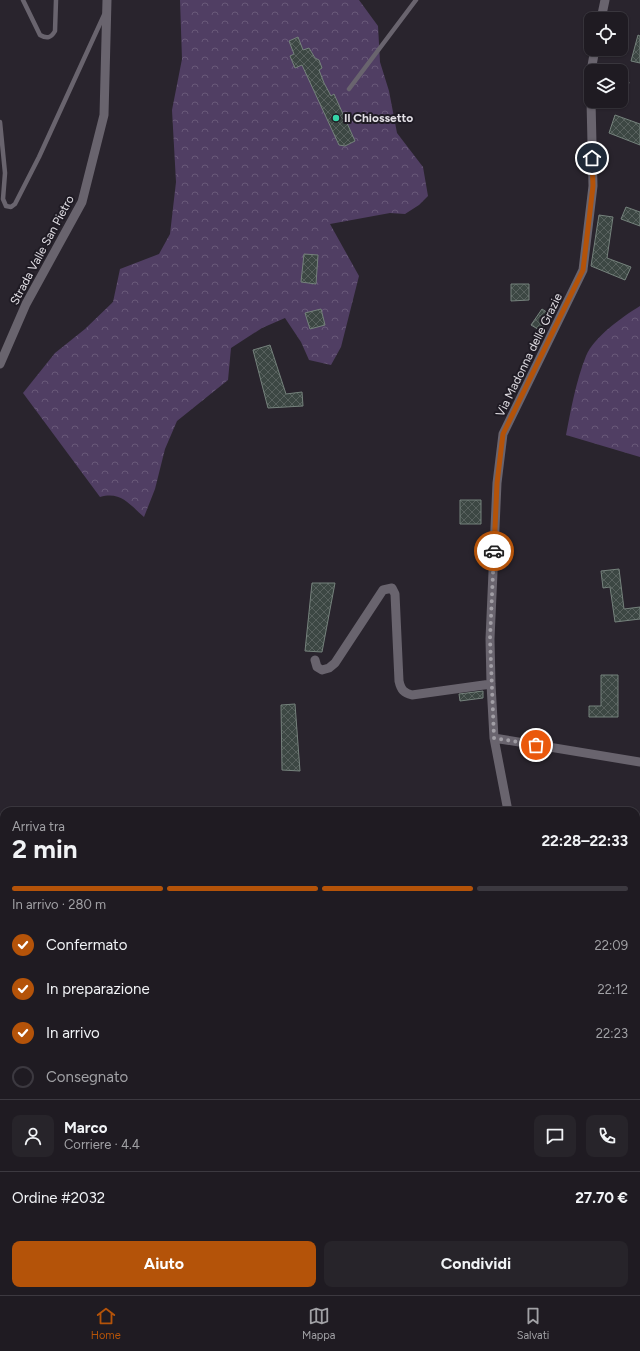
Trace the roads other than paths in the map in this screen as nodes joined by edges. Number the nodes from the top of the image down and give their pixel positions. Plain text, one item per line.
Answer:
1 (22, 0) edge
2 (56, 0) edge
3 (416, 0) edge
4 (605, 0) edge
5 (107, 4) edge
6 (603, 12) edge
7 (349, 89) dead end
8 (591, 108) edge
9 (0, 122) edge
10 (4, 344) edge
11 (0, 364) edge
12 (315, 660) dead end
13 (491, 684) junction
14 (494, 738) junction
15 (640, 762) edge
16 (507, 807) edge

1 - 2 lane
3 - 7 lane
4 - 6 street
5 - 9 lane
5 - 10 street, Strada Valle San Pietro
8 - 13 street, Via Madonna delle Grazie
10 - 11 street, Strada Valle San Pietro
12 - 13 street
13 - 14 street, Via Madonna delle Grazie
14 - 15 street
14 - 16 street, Via Madonna delle Grazie

